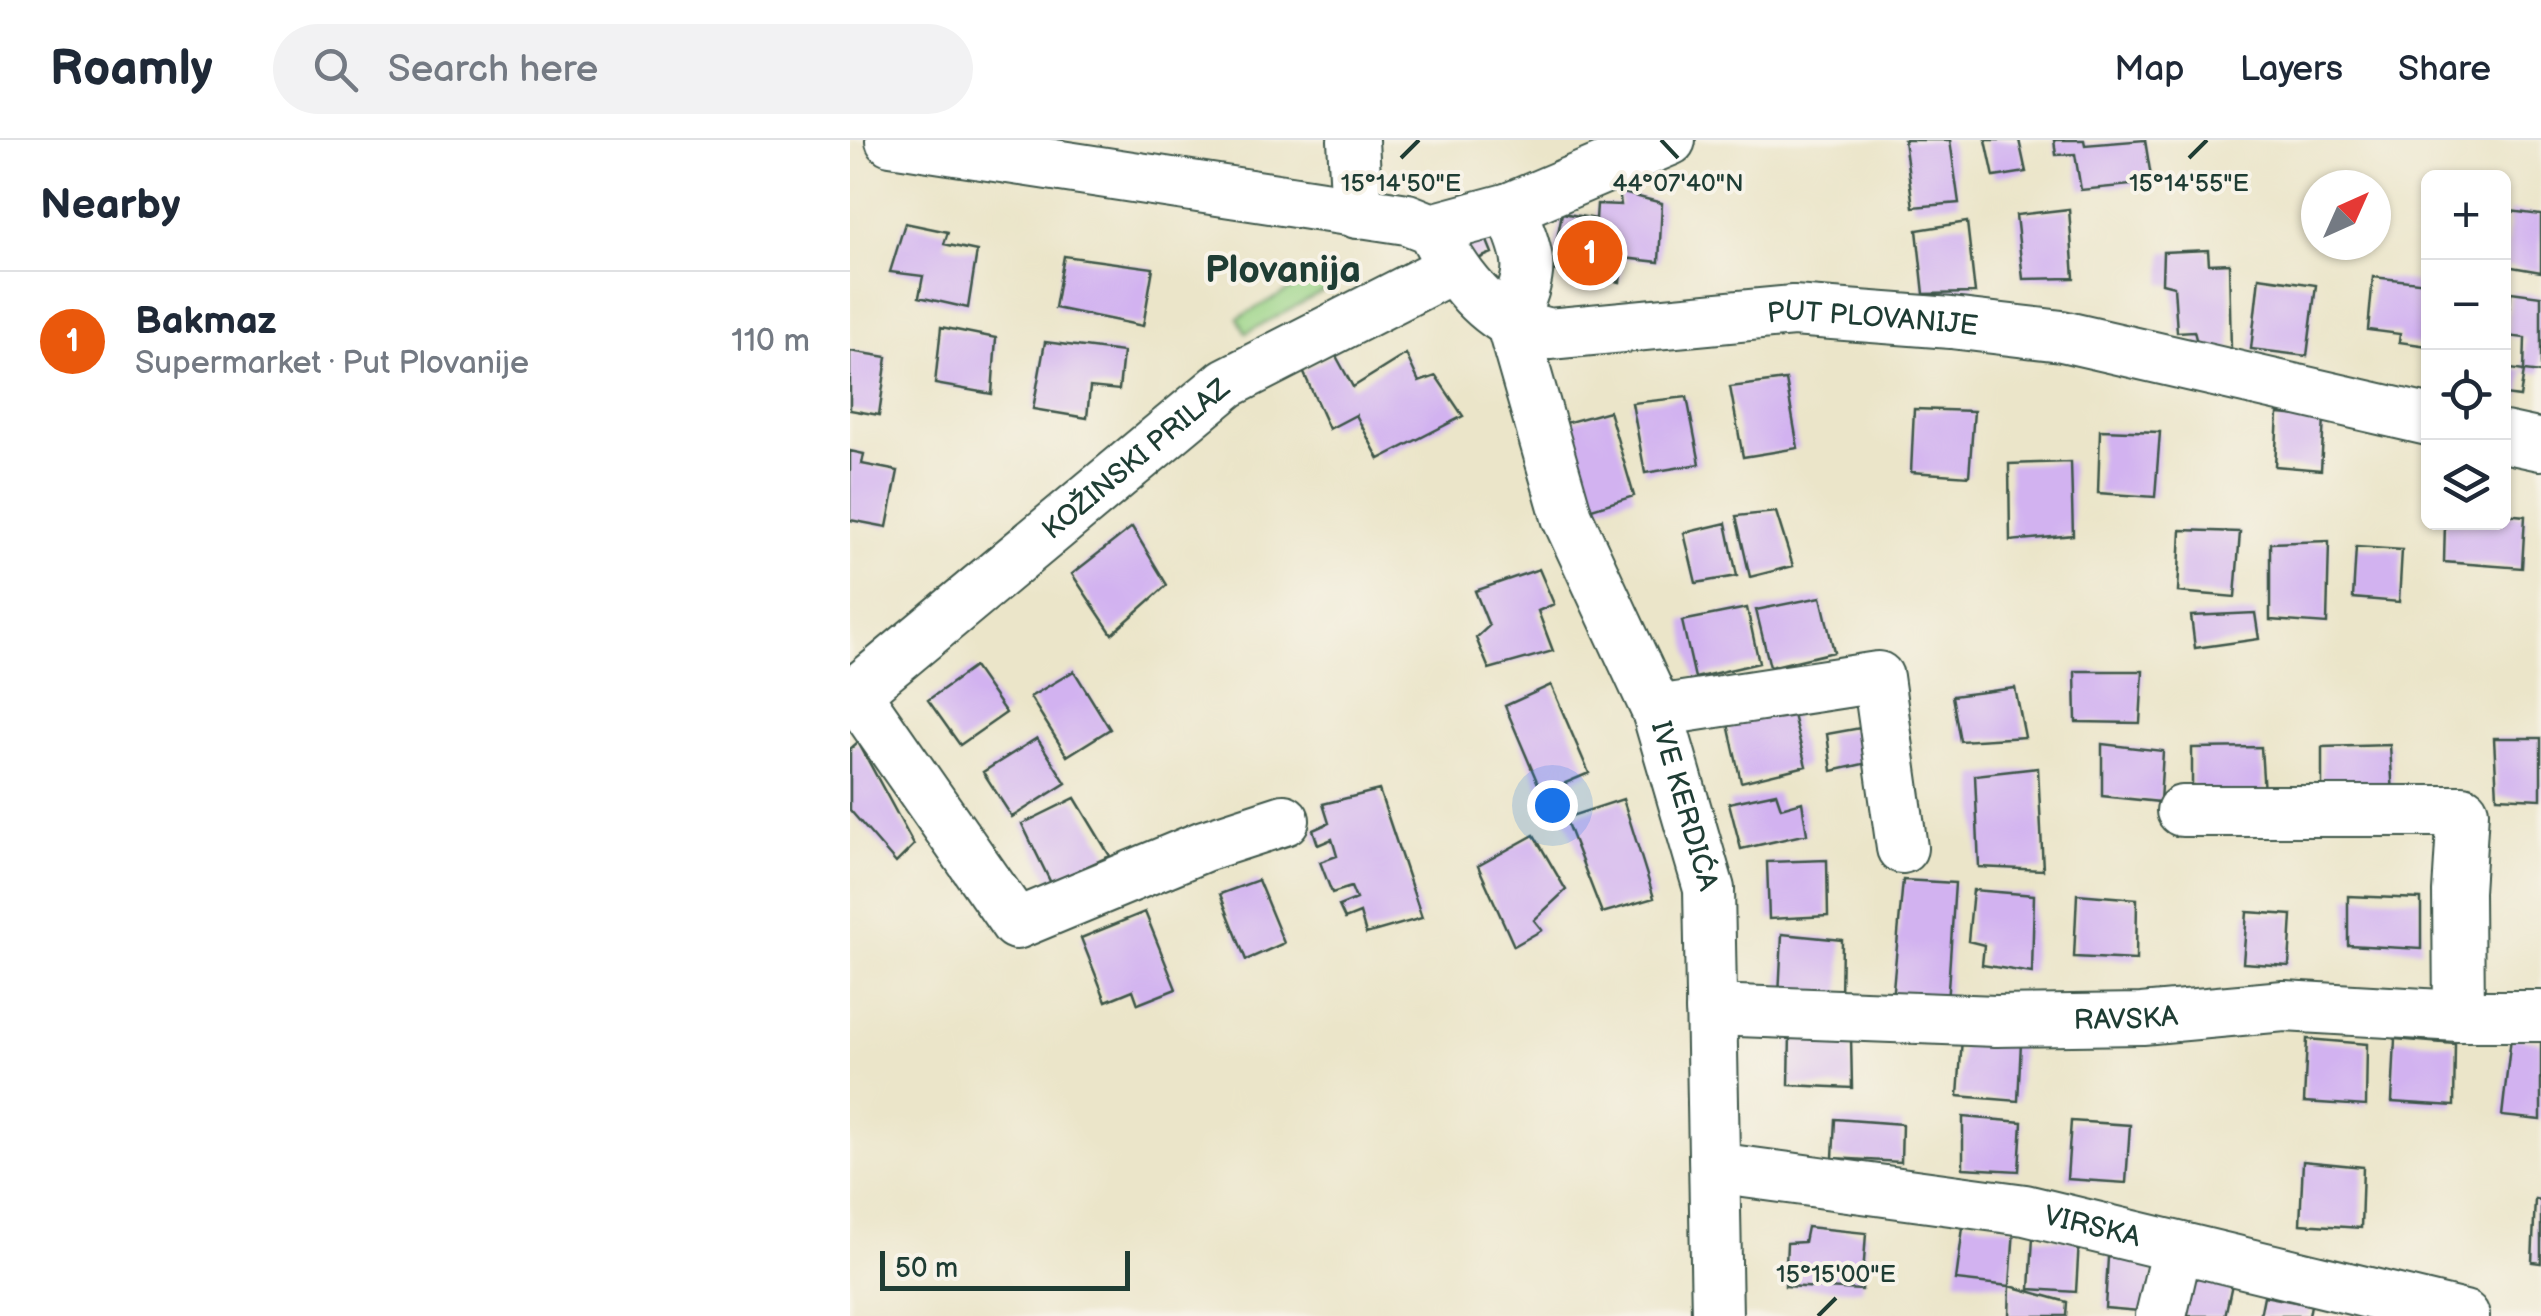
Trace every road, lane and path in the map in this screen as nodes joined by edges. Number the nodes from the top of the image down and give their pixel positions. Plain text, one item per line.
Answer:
1 (892, 140) edge
2 (1353, 140) edge
3 (1650, 145) edge
4 (1510, 208) junction
5 (1358, 213) junction
6 (1442, 249) junction
7 (1511, 322) junction
8 (2421, 418) edge
9 (2511, 439) edge
10 (2541, 445) edge
11 (862, 676) edge
12 (1657, 711) junction
13 (2182, 812) dead end
14 (1284, 820) dead end
15 (1902, 848) dead end
16 (1711, 1010) junction
17 (2459, 1016) junction
18 (2541, 1016) edge
19 (1714, 1168) junction
20 (2176, 1248) junction
21 (1718, 1316) edge
22 (2160, 1316) edge
23 (2464, 1316) edge

1 - 5 street, PUT PLOVANIJE
2 - 5 street
3 - 4 street, KOŽINSKI PRILAZ
4 - 6 street, KOŽINSKI PRILAZ
4 - 7 street
5 - 6 street, PUT PLOVANIJE
6 - 7 street, PUT PLOVANIJE
6 - 11 street, KOŽINSKI PRILAZ
7 - 8 street, PUT PLOVANIJE
7 - 12 street, IVE KERDIĆA
9 - 10 street
11 - 14 street
12 - 15 street
12 - 16 street, IVE KERDIĆA
13 - 17 street
16 - 17 street, RAVSKA
16 - 19 street, IVE KERDIĆA
17 - 18 street, RAVSKA
19 - 20 street, VIRSKA
19 - 21 street, IVE KERDIĆA
20 - 22 street
20 - 23 street, VIRSKA

